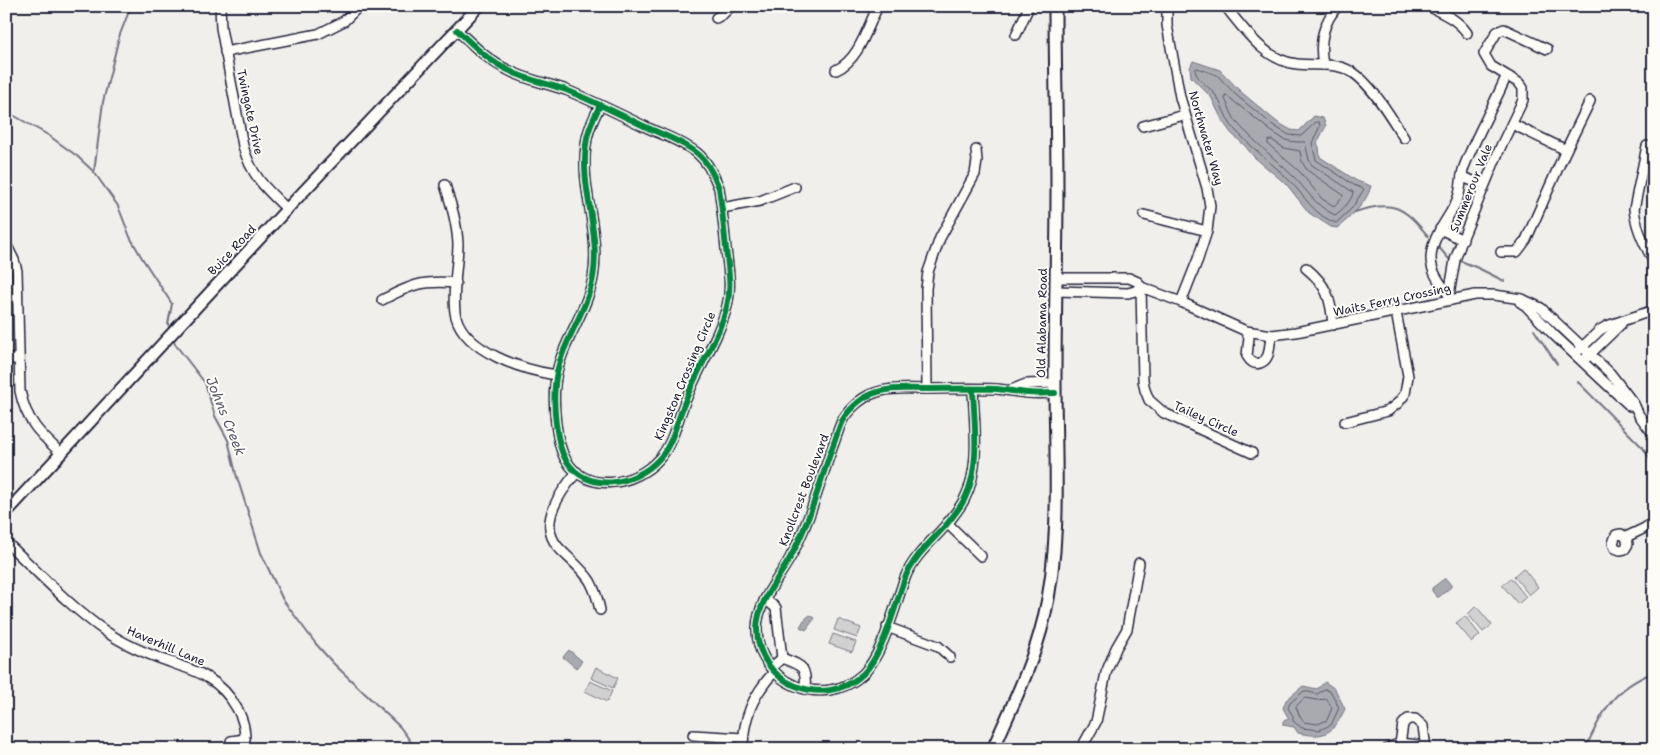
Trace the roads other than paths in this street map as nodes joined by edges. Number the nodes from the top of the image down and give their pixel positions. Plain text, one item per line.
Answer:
1 (220, 6) edge
2 (359, 6) edge
3 (479, 6) edge
4 (730, 6) edge
5 (878, 6) edge
6 (1027, 6) edge
7 (1055, 6) edge
8 (1167, 6) edge
9 (1225, 6) edge
10 (1338, 6) edge
11 (1428, 6) edge
12 (716, 18) dead end
13 (457, 30) junction
14 (1467, 33) dead end
15 (1016, 36) dead end
16 (1547, 49) dead end
17 (226, 52) junction
18 (1323, 65) junction
19 (836, 70) dead end
20 (1506, 77) junction
21 (1590, 101) dead end
22 (600, 105) junction
23 (1184, 115) junction
24 (1512, 124) junction
25 (1142, 126) dead end
26 (1404, 138) dead end
27 (1647, 146) dead end
28 (976, 150) dead end
29 (1566, 150) junction
30 (1462, 177) junction
31 (445, 185) dead end
32 (1484, 185) junction
33 (796, 188) dead end
34 (722, 208) junction
35 (287, 209) junction
36 (1144, 214) dead end
37 (1440, 229) junction
38 (1207, 230) junction
39 (1463, 240) junction
40 (6, 244) edge
41 (1501, 252) dead end
42 (1654, 261) edge
43 (1306, 268) dead end
44 (1056, 278) junction
45 (456, 283) junction
46 (1141, 287) junction
47 (1056, 291) junction
48 (1450, 297) junction
49 (1517, 299) junction
50 (382, 300) dead end
51 (1180, 302) junction
52 (1654, 310) edge
53 (1396, 312) junction
54 (1625, 320) junction
55 (1333, 325) junction
56 (1246, 331) junction
57 (1272, 335) junction
58 (1582, 347) junction
59 (1575, 354) junction
60 (1590, 354) junction
61 (6, 359) edge
62 (19, 359) junction
63 (1583, 362) junction
64 (556, 375) junction
65 (1055, 388) junction
66 (927, 389) junction
67 (973, 389) junction
68 (1639, 415) junction
69 (1345, 422) dead end
70 (1654, 435) edge
71 (1252, 453) dead end
72 (62, 454) junction
73 (577, 472) junction
74 (6, 513) edge
75 (1654, 521) edge
76 (947, 523) junction
77 (1626, 536) dead end
78 (6, 542) edge
79 (982, 556) dead end
80 (1139, 563) dead end
81 (765, 599) junction
82 (600, 610) dead end
83 (887, 627) junction
84 (782, 658) junction
85 (950, 658) dead end
86 (772, 670) junction
87 (805, 689) junction
88 (693, 735) dead end
89 (743, 738) junction
90 (231, 741) dead end
91 (244, 743) edge
92 (1400, 744) junction
93 (743, 749) edge
94 (993, 749) edge
95 (1081, 749) edge
96 (1387, 749) edge
97 (1426, 749) edge

1 - 17 street, Twingate Drive
2 - 17 street
3 - 13 street, Buice Road
4 - 12 street
5 - 19 street
6 - 15 street
7 - 44 main road, Old Alabama Road
8 - 23 street, Northwater Way
9 - 18 street
10 - 18 street
11 - 14 street
13 - 22 street, Kingston Crossing Circle
13 - 35 street, Buice Road
16 - 20 street
17 - 35 street, Twingate Drive
18 - 26 street
20 - 24 street, Summerour Vale
20 - 30 street
21 - 29 street
22 - 34 street, Kingston Crossing Circle
22 - 64 street
23 - 25 street
23 - 38 street, Northwater Way
24 - 29 street
24 - 32 street, Summerour Vale
27 - 42 street
28 - 66 street
29 - 41 street
30 - 32 street
30 - 37 street
31 - 45 street
32 - 39 street, Summerour Vale
33 - 34 street
34 - 73 street, Kingston Crossing Circle
35 - 72 street, Buice Road
36 - 38 street
37 - 39 street
37 - 48 street
38 - 51 street, Northwater Way
39 - 48 street, Summerour Vale
40 - 62 street
43 - 55 street
44 - 46 street, Waits Ferry Crossing
44 - 47 main road, Old Alabama Road
45 - 50 street
45 - 64 street
46 - 47 street
46 - 51 street, Waits Ferry Crossing
46 - 71 street, Tailey Circle
47 - 65 main road, Old Alabama Road
48 - 49 street, Waits Ferry Crossing
48 - 53 street, Waits Ferry Crossing
49 - 58 street, Waits Ferry Crossing
49 - 59 street, Waits Ferry Crossing
51 - 56 street, Waits Ferry Crossing
52 - 54 street
53 - 55 street, Waits Ferry Crossing
53 - 69 street
54 - 58 street
54 - 60 street
55 - 57 street, Waits Ferry Crossing
56 - 57 street, Waits Ferry Crossing
56 - 57 street
58 - 59 street
58 - 60 street, Waits Ferry Crossing
59 - 63 street, Waits Ferry Crossing
60 - 63 street
60 - 68 street, Waits Ferry Crossing
61 - 62 street
62 - 72 street
63 - 68 street, Waits Ferry Crossing
64 - 73 street
65 - 67 street, Knollcrest Boulevard
65 - 94 main road, Old Alabama Road
66 - 67 street, Knollcrest Boulevard
66 - 81 street, Knollcrest Boulevard
67 - 76 street
68 - 70 street, Waits Ferry Crossing
72 - 74 street, Buice Road
73 - 82 street
75 - 77 street
76 - 79 street
76 - 83 street
78 - 91 street, Haverhill Lane
80 - 95 street
81 - 84 street
81 - 86 street, Knollcrest Boulevard
83 - 85 street
83 - 87 street
84 - 86 street
84 - 87 street
86 - 87 street
86 - 89 street
88 - 89 street
89 - 93 street
90 - 91 street
92 - 96 street
92 - 97 street
92 - 97 street

